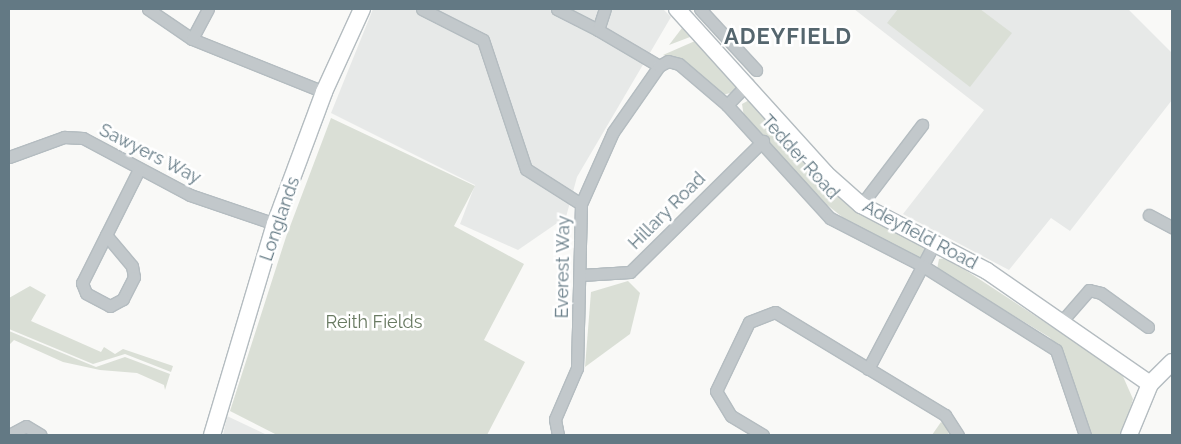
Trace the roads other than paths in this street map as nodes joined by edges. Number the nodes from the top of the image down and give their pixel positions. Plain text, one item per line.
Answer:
1 (148, 9) edge
2 (208, 9) edge
3 (362, 9) edge
4 (422, 9) edge
5 (557, 9) edge
6 (605, 9) edge
7 (677, 9) edge
8 (695, 13) edge
9 (598, 30) junction
10 (192, 39) junction
11 (663, 64) junction
12 (752, 77) junction
13 (324, 92) junction
14 (727, 105) junction
15 (922, 125) dead end
16 (763, 141) junction
17 (9, 157) edge
18 (138, 171) junction
19 (581, 204) junction
20 (861, 205) junction
21 (1148, 215) dead end
22 (275, 224) junction
23 (1172, 227) edge
24 (106, 235) junction
25 (935, 242) junction
26 (923, 266) junction
27 (581, 275) junction
28 (1062, 321) junction
29 (1148, 327) dead end
30 (1172, 362) edge
31 (868, 369) junction
32 (1150, 384) junction
33 (9, 435) edge
34 (41, 435) edge
35 (212, 435) edge
36 (558, 435) edge
37 (763, 435) edge
38 (958, 435) edge
39 (1085, 435) edge
40 (1129, 435) edge

1 - 10 street
2 - 10 street
3 - 13 street, Longlands
4 - 19 street
5 - 9 street, Tedder Road
6 - 9 street
7 - 8 street, Adeyfield Road
8 - 12 street, Adeyfield Road
9 - 11 street, Tedder Road
10 - 13 street
11 - 14 street, Tedder Road
11 - 19 street, Everest Way
12 - 14 street
12 - 20 street, Adeyfield Road
13 - 22 street, Longlands
14 - 16 street, Tedder Road
15 - 20 street
16 - 26 street, Tedder Road
16 - 27 street, Hillary Road
17 - 18 street, Sawyers Way
18 - 22 street, Sawyers Way
18 - 24 street
19 - 27 street, Everest Way
20 - 25 street, Adeyfield Road
21 - 23 street
22 - 35 street, Longlands
24 - 24 street
25 - 26 street
25 - 28 street, Adeyfield Road
26 - 31 street
26 - 39 street, Tedder Road
27 - 36 street, Everest Way
28 - 29 street
28 - 32 street, Adeyfield Road
30 - 32 street
31 - 37 street
31 - 38 street
32 - 40 street
33 - 34 street

